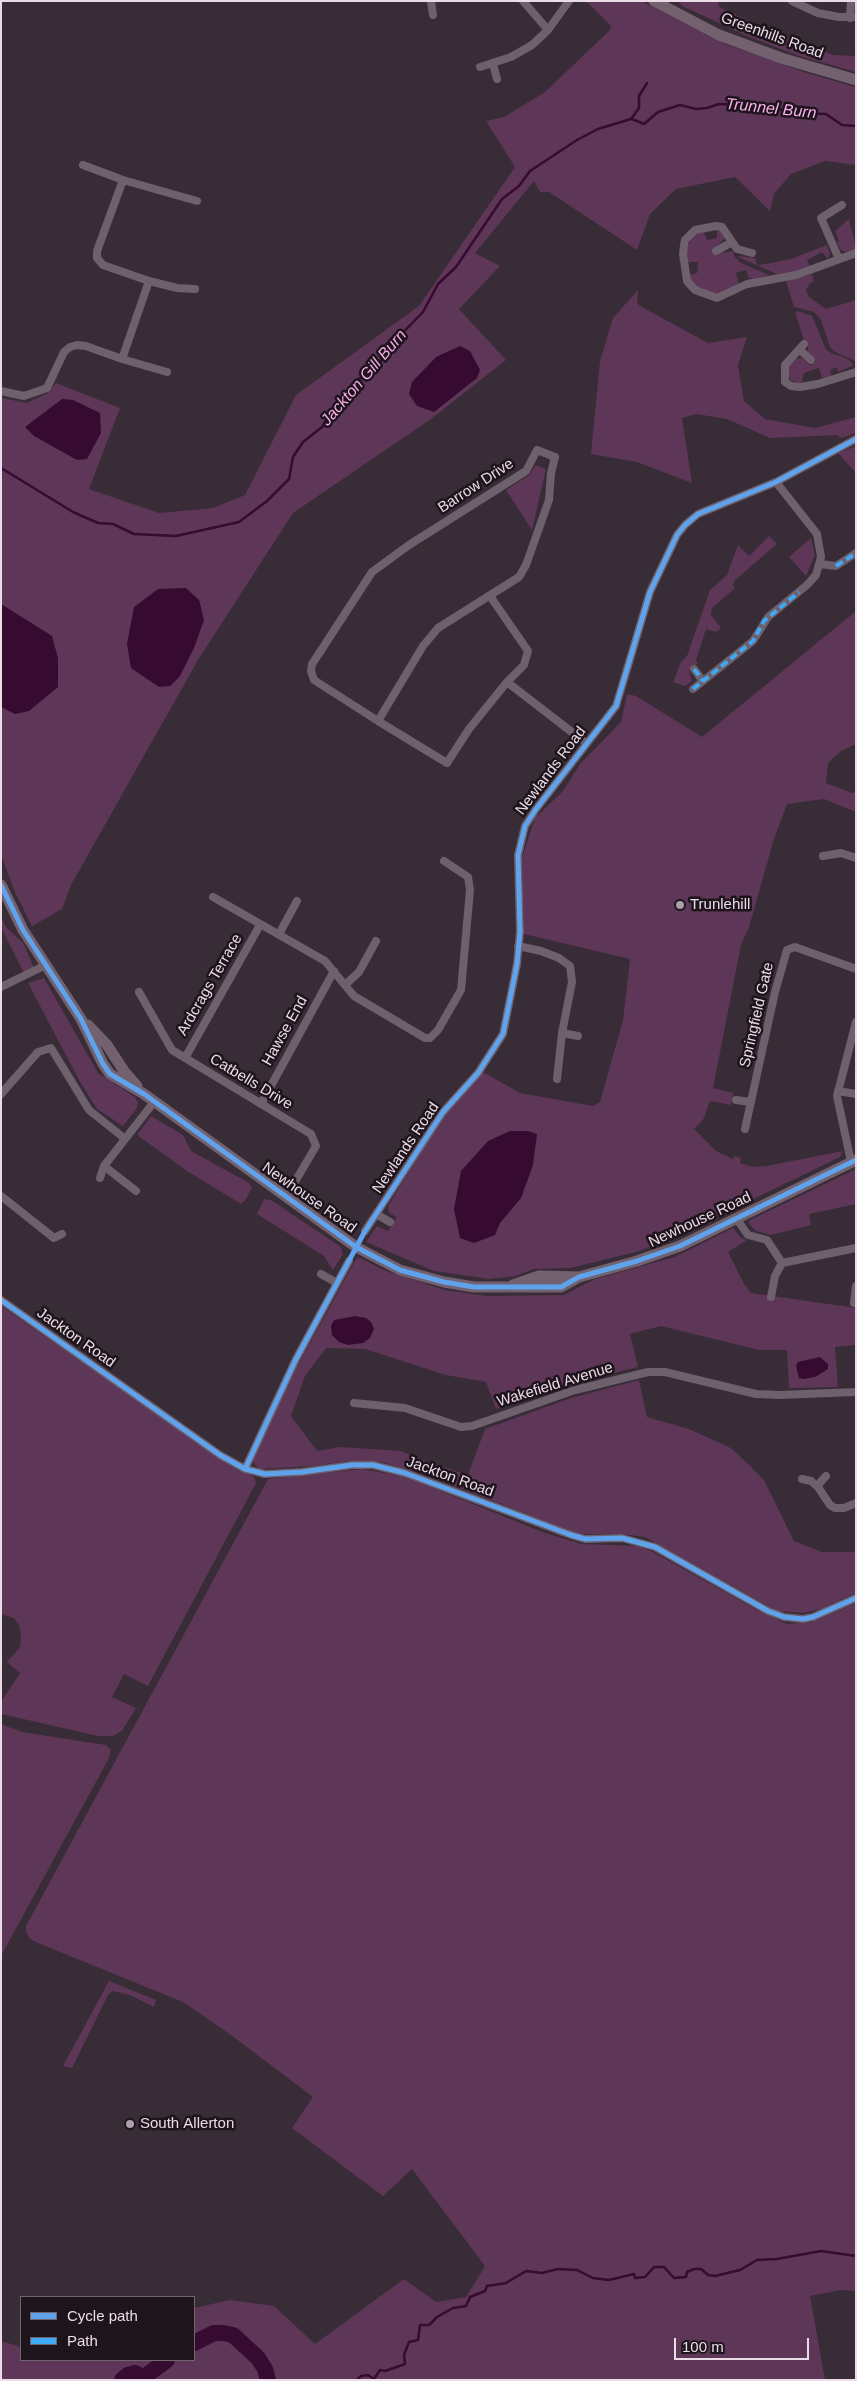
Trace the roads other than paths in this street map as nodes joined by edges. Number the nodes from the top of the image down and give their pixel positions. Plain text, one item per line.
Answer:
1 (431, 1) edge
2 (523, 1) edge
3 (569, 1) edge
4 (654, 1) edge
5 (792, 1) edge
6 (851, 1) edge
7 (433, 15) dead end
8 (853, 17) edge
9 (548, 30) junction
10 (492, 64) junction
11 (480, 67) dead end
12 (497, 79) dead end
13 (856, 80) edge
14 (83, 165) dead end
15 (123, 180) junction
16 (197, 201) dead end
17 (842, 205) dead end
18 (732, 242) junction
19 (716, 251) dead end
20 (752, 252) dead end
21 (856, 253) edge
22 (839, 259) junction
23 (149, 281) junction
24 (195, 289) dead end
25 (122, 359) junction
26 (811, 360) dead end
27 (167, 372) dead end
28 (856, 372) edge
29 (1, 391) edge
30 (856, 439) edge
31 (776, 482) junction
32 (856, 552) edge
33 (820, 564) junction
34 (490, 596) junction
35 (694, 669) dead end
36 (703, 681) junction
37 (507, 682) junction
38 (693, 689) dead end
39 (378, 721) junction
40 (586, 743) junction
41 (823, 856) dead end
42 (856, 858) edge
43 (444, 861) dead end
44 (1, 885) edge
45 (213, 897) dead end
46 (297, 901) dead end
47 (260, 925) junction
48 (279, 934) junction
49 (376, 941) dead end
50 (518, 946) junction
51 (46, 965) junction
52 (856, 969) edge
53 (334, 971) junction
54 (345, 985) junction
55 (1, 987) edge
56 (139, 992) dead end
57 (856, 1022) edge
58 (562, 1033) junction
59 (578, 1036) dead end
60 (185, 1058) junction
61 (557, 1079) dead end
62 (838, 1091) junction
63 (1, 1094) edge
64 (856, 1094) edge
65 (736, 1100) dead end
66 (154, 1102) junction
67 (751, 1102) junction
68 (260, 1104) junction
69 (745, 1130) dead end
70 (124, 1138) junction
71 (854, 1161) edge
72 (104, 1166) junction
73 (100, 1178) dead end
74 (136, 1191) dead end
75 (1, 1196) edge
76 (286, 1197) junction
77 (376, 1214) junction
78 (736, 1218) junction
79 (390, 1222) dead end
80 (365, 1231) dead end
81 (62, 1234) dead end
82 (856, 1248) edge
83 (349, 1262) dead end
84 (782, 1263) junction
85 (321, 1274) dead end
86 (337, 1283) junction
87 (856, 1286) edge
88 (771, 1297) dead end
89 (1, 1300) edge
90 (854, 1303) dead end
91 (856, 1392) edge
92 (354, 1403) dead end
93 (244, 1469) junction
94 (826, 1476) dead end
95 (802, 1479) dead end
96 (817, 1486) junction
97 (856, 1503) edge
98 (856, 1598) edge

1 - 7 street
2 - 9 street
3 - 9 street
4 - 13 street, Greenhills Road
5 - 8 street
6 - 8 street
9 - 10 street
10 - 11 street
10 - 12 street
14 - 15 street
15 - 16 street
15 - 23 street
17 - 22 street
18 - 19 street
18 - 20 street
18 - 22 street
21 - 22 street
23 - 24 street
23 - 25 street
25 - 27 street
25 - 29 street
26 - 28 street
30 - 31 street, Newlands Road
31 - 33 street
31 - 40 street, Newlands Road
32 - 33 street
33 - 36 street
34 - 37 street
34 - 39 street, Barrow Drive
34 - 39 street, Barrow Drive
35 - 36 street
36 - 38 street
37 - 39 street, Barrow Drive
37 - 40 street
40 - 50 street, Newlands Road
41 - 42 street
43 - 54 street
44 - 51 street, Newhouse Road
45 - 47 street
46 - 48 street
47 - 48 street
47 - 60 street, Ardcrags Terrace
48 - 53 street
49 - 54 street
50 - 58 street
50 - 77 street, Newlands Road
51 - 55 street
51 - 66 street, Newhouse Road
52 - 67 street, Springfield Gate
53 - 54 street
53 - 68 street, Hawse End
56 - 60 street, Catbells Drive
57 - 62 street
58 - 59 street
58 - 61 street
60 - 68 street, Catbells Drive
62 - 64 street
62 - 71 street
63 - 70 street
65 - 67 street
66 - 70 street
66 - 76 street, Newhouse Road
67 - 69 street, Springfield Gate
68 - 76 street, Catbells Drive
70 - 72 street
71 - 78 street, Newhouse Road
72 - 73 street
72 - 74 street
75 - 81 street
76 - 78 street, Newhouse Road
77 - 79 street
77 - 80 street, Newlands Road
78 - 84 street
82 - 84 street
83 - 86 street
84 - 88 street
85 - 86 street
86 - 93 street
87 - 90 street
89 - 93 street, Jackton Road
91 - 92 street, Wakefield Avenue
93 - 98 street, Jackton Road
94 - 96 street
95 - 96 street
96 - 97 street

